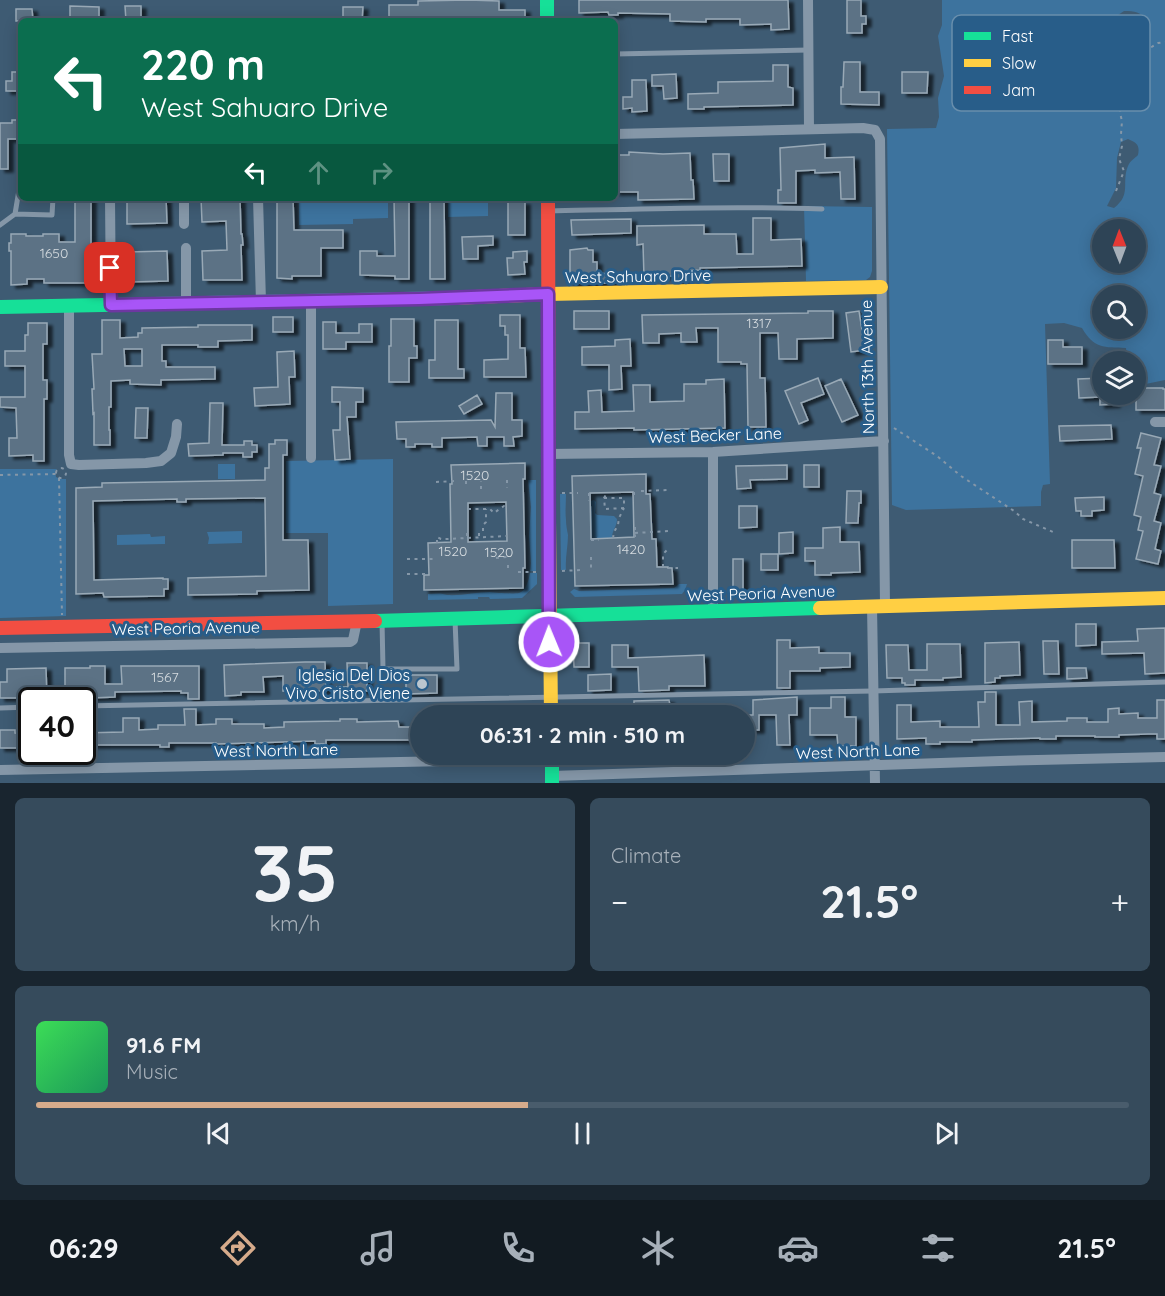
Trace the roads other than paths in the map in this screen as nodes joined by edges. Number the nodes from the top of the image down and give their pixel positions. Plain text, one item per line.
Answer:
1 (547, 0) edge
2 (808, 0) edge
3 (547, 18) edge
4 (808, 50) junction
5 (618, 54) edge
6 (809, 129) junction
7 (618, 134) edge
8 (18, 196) edge
9 (53, 201) edge
10 (110, 201) edge
11 (184, 201) edge
12 (258, 201) edge
13 (548, 204) edge
14 (822, 209) dead end
15 (15, 214) junction
16 (184, 224) dead end
17 (0, 225) edge
18 (186, 248) dead end
19 (881, 287) junction
20 (548, 294) junction
21 (311, 301) junction
22 (261, 302) junction
23 (186, 303) junction
24 (69, 305) junction
25 (111, 305) junction
26 (0, 307) edge
27 (177, 424) dead end
28 (884, 441) junction
29 (713, 452) junction
30 (548, 454) junction
31 (311, 458) dead end
32 (1165, 598) edge
33 (878, 606) junction
34 (713, 611) junction
35 (549, 614) junction
36 (455, 618) junction
37 (382, 620) junction
38 (357, 621) junction
39 (0, 628) edge
40 (0, 648) edge
41 (1165, 682) edge
42 (873, 691) junction
43 (551, 698) junction
44 (551, 705) edge
45 (96, 706) edge
46 (18, 707) edge
47 (0, 708) edge
48 (1165, 757) edge
49 (410, 760) edge
50 (875, 766) junction
51 (0, 770) edge
52 (552, 780) edge
53 (875, 783) edge

1 - 3 street
2 - 4 street
4 - 5 lane
4 - 6 street
6 - 7 street
6 - 19 street, North 13th Avenue
8 - 15 lane
9 - 15 lane
10 - 25 street
11 - 16 street
12 - 22 street
13 - 14 lane
13 - 20 street
15 - 17 lane
18 - 23 street
19 - 20 street, West Sahuaro Drive
19 - 28 street, North 13th Avenue
20 - 21 street, West Sahuaro Drive
20 - 30 street
21 - 22 street, West Sahuaro Drive
21 - 31 street
22 - 23 street, West Sahuaro Drive
23 - 25 street, West Sahuaro Drive
24 - 25 street, West Sahuaro Drive
24 - 26 street, West Sahuaro Drive
24 - 27 street
28 - 29 street, West Becker Lane
28 - 33 street, North 13th Avenue
29 - 30 street, West Becker Lane
29 - 34 street
30 - 35 street
32 - 33 street, West Peoria Avenue
33 - 34 street, West Peoria Avenue
33 - 42 street, North 13th Avenue
34 - 35 street, West Peoria Avenue
35 - 36 street, West Peoria Avenue
35 - 43 street
36 - 37 street, West Peoria Avenue
36 - 37 lane
37 - 38 street, West Peoria Avenue
38 - 39 street, West Peoria Avenue
38 - 40 street, West Peoria Avenue
41 - 42 lane
42 - 43 lane
42 - 50 street, North 13th Avenue
43 - 44 street
43 - 45 lane
46 - 47 lane
48 - 50 street, West North Lane
49 - 51 street, West North Lane
50 - 52 street, West North Lane
50 - 53 street, North 13th Avenue

